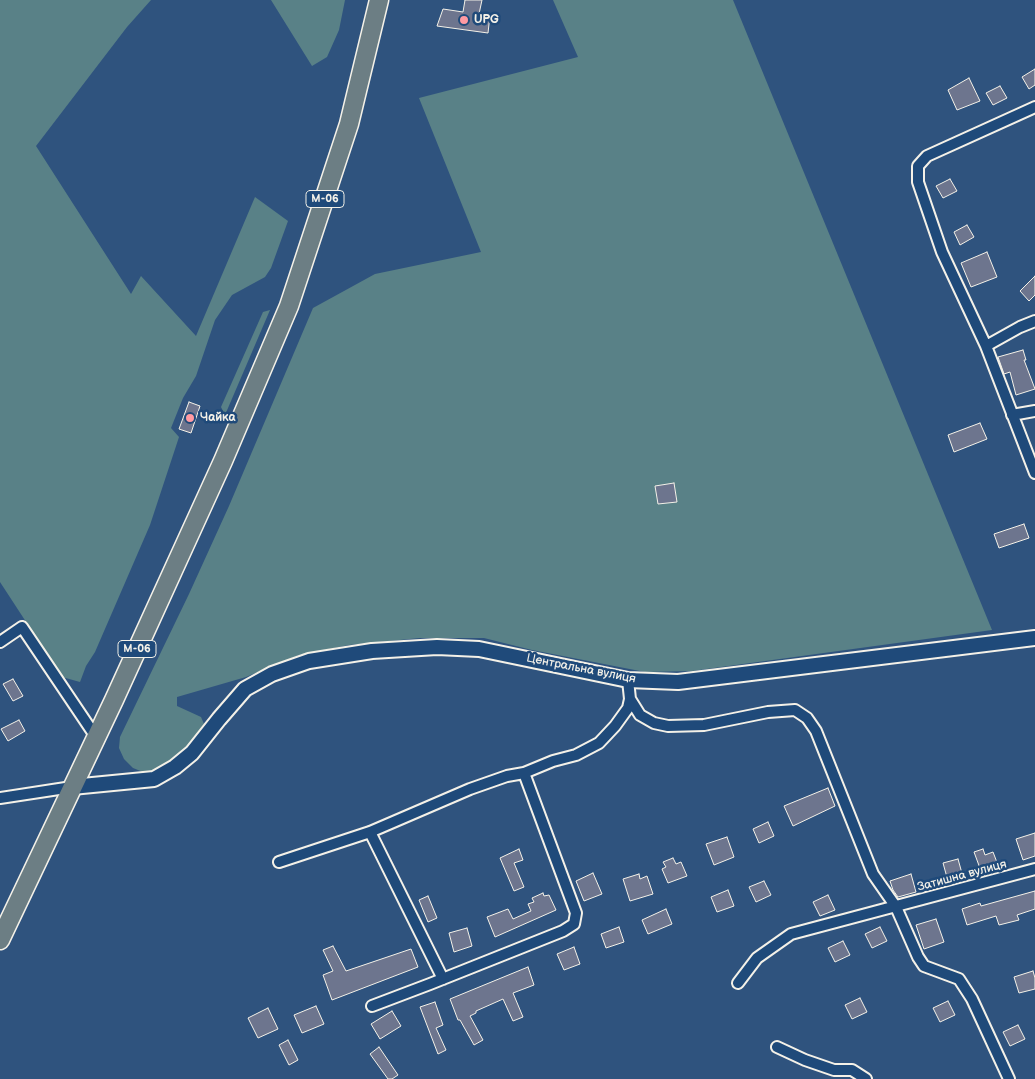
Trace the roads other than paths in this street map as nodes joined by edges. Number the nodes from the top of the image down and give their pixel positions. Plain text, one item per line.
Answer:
1 (379, 0) edge
2 (1035, 108) edge
3 (1035, 321) edge
4 (986, 346) junction
5 (1035, 411) edge
6 (1012, 415) junction
7 (1035, 474) edge
8 (1035, 638) edge
9 (0, 642) edge
10 (628, 680) junction
11 (630, 699) junction
12 (96, 736) junction
13 (524, 772) junction
14 (72, 787) junction
15 (0, 798) edge
16 (370, 832) junction
17 (279, 862) dead end
18 (1035, 869) edge
19 (896, 907) junction
20 (0, 940) edge
21 (443, 979) junction
22 (738, 984) dead end
23 (372, 1006) dead end
24 (777, 1047) dead end
25 (866, 1079) edge
26 (1009, 1079) edge

1 - 12 highway, М-06
2 - 4 street
3 - 4 street
4 - 6 street
5 - 6 street
6 - 7 street
8 - 10 street, Центральна вулиця
9 - 12 street
10 - 11 street
10 - 14 street, Центральна вулиця
11 - 13 street
11 - 19 street
12 - 14 highway, М-06
13 - 16 street
13 - 21 street
14 - 15 street
14 - 20 highway, М-06
16 - 17 street
16 - 21 street
18 - 19 street, Затишна вулиця
19 - 22 street, Затишна вулиця
19 - 26 street
21 - 23 street
24 - 25 street

